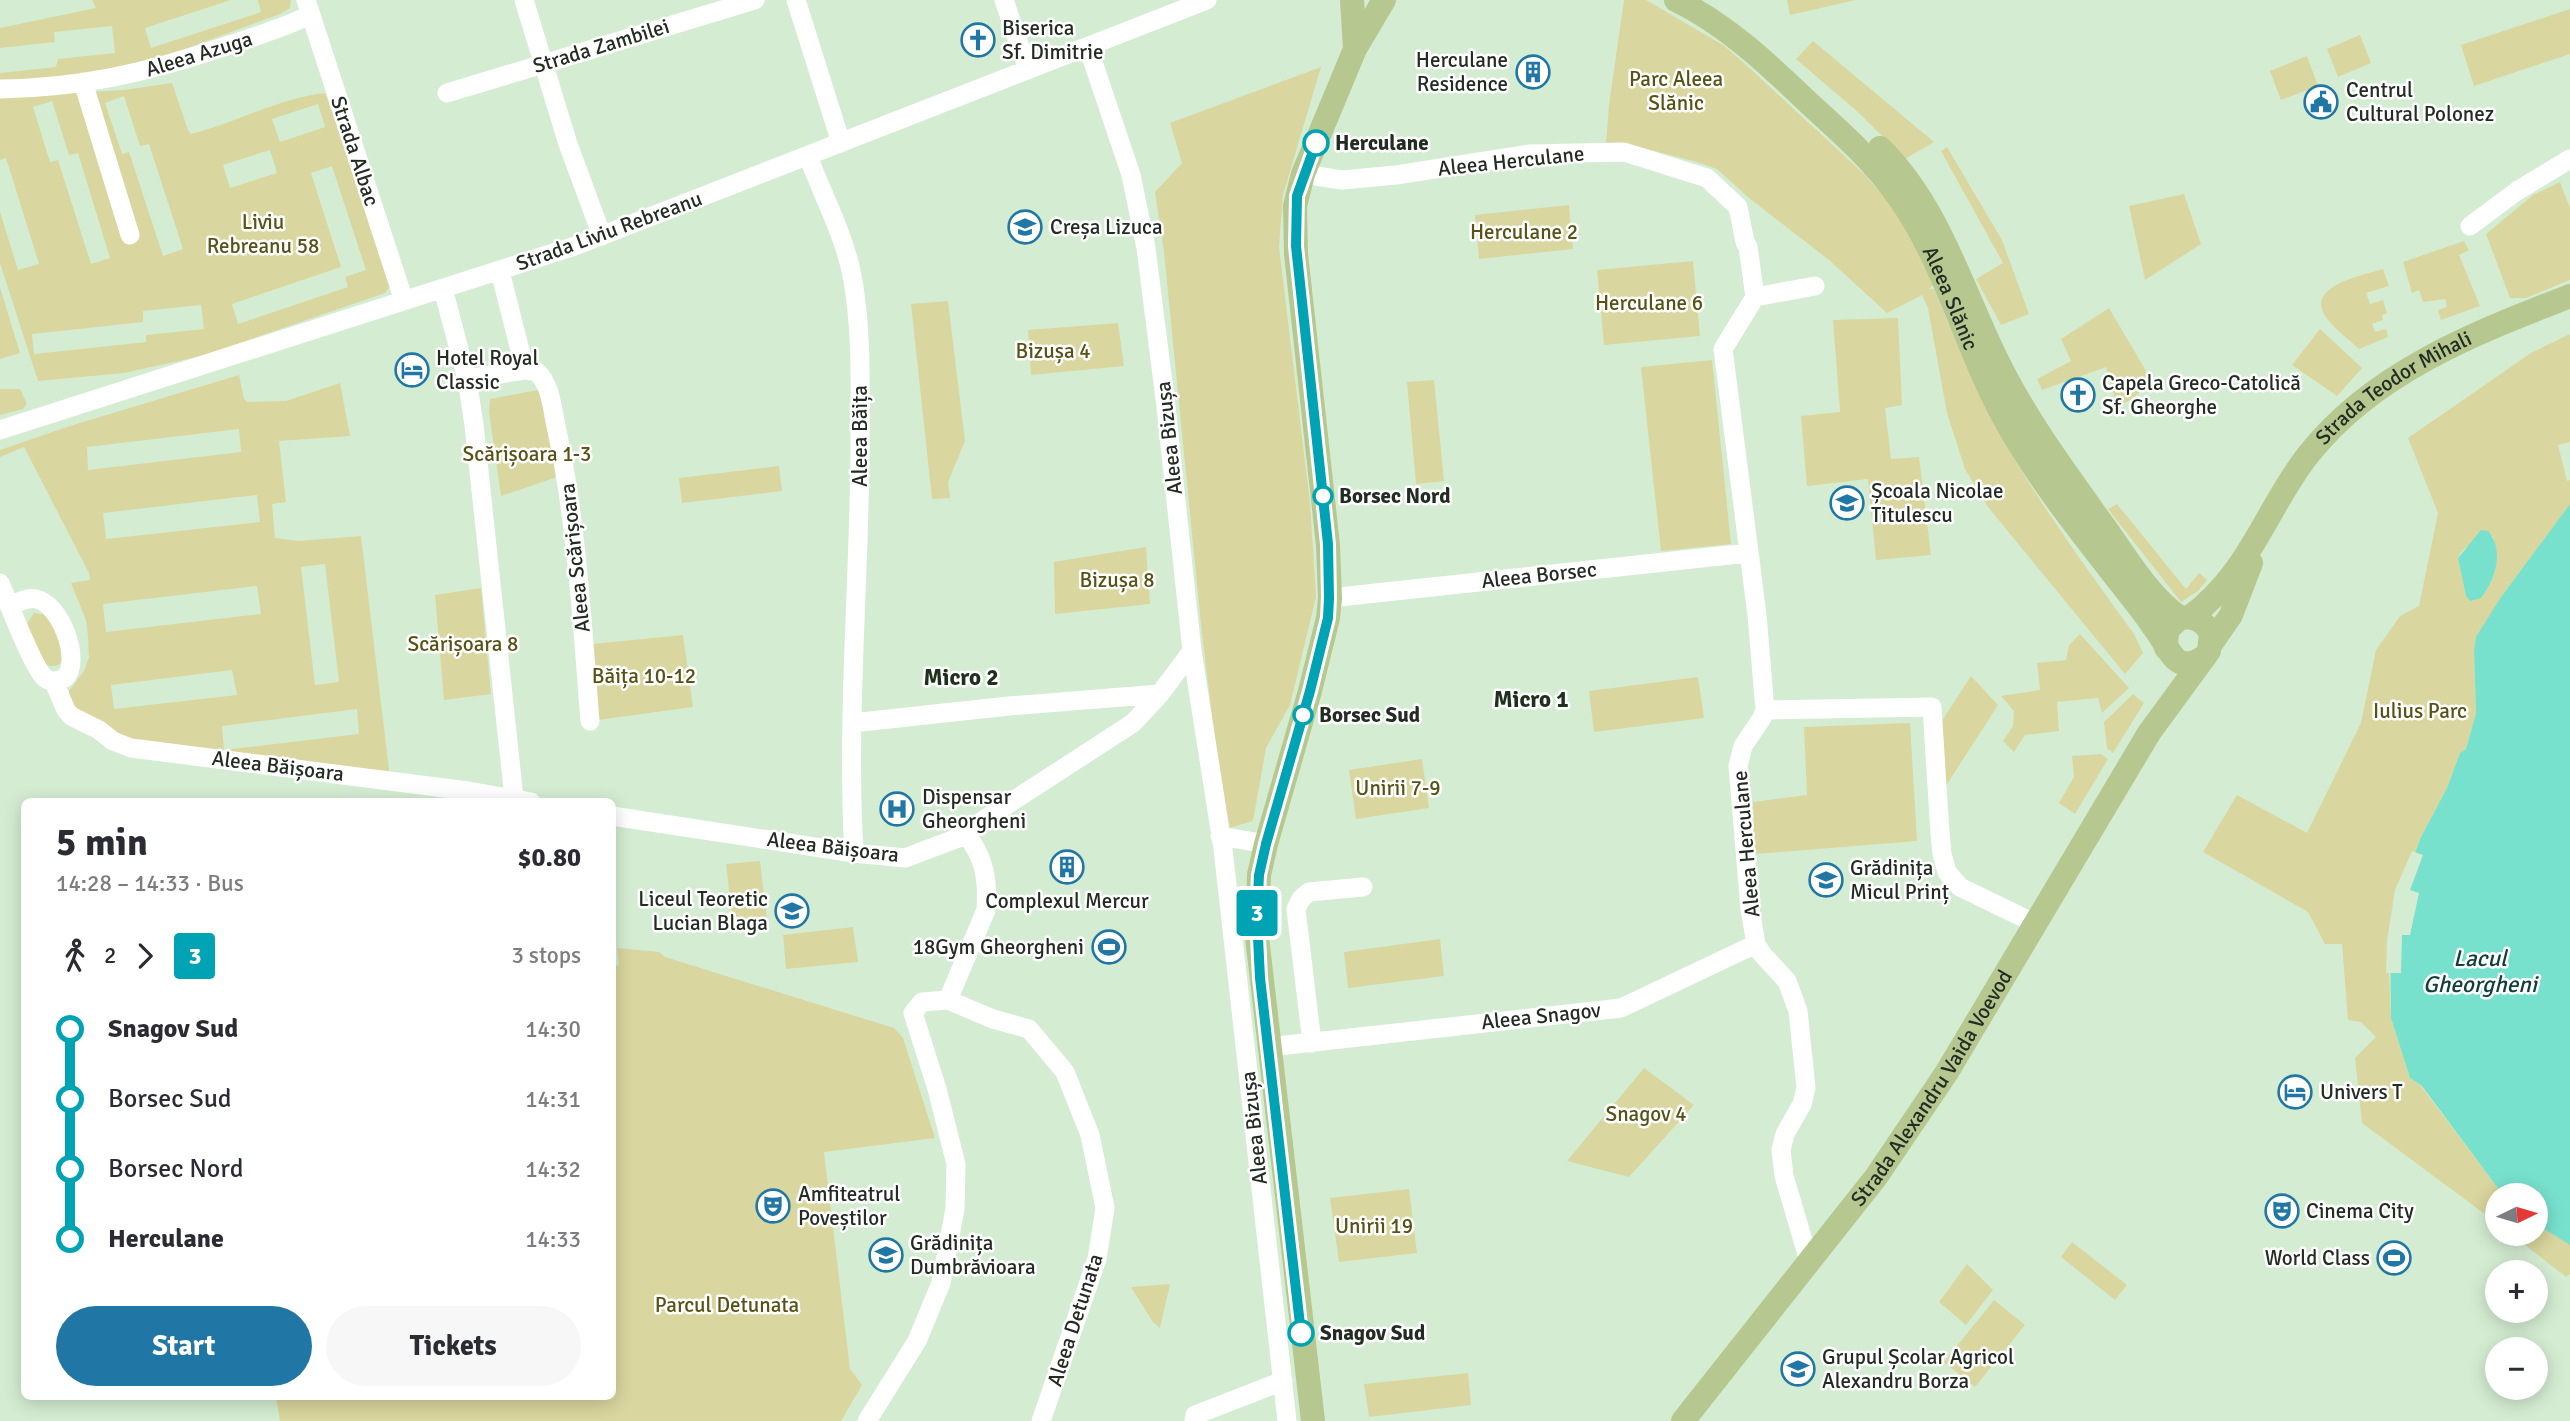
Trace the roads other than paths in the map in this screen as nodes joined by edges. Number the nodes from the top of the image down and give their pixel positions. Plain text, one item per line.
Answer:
1 (524, 0) edge
2 (755, 0) edge
3 (796, 0) edge
4 (1004, 0) edge
5 (1207, 0) edge
6 (1352, 0) edge
7 (1384, 0) edge
8 (1676, 0) edge
9 (1706, 0) edge
10 (308, 8) edge
11 (1088, 47) junction
12 (1355, 49) junction
13 (542, 63) junction
14 (1028, 70) junction
15 (83, 82) junction
16 (0, 89) edge
17 (447, 93) dead end
18 (841, 143) junction
19 (808, 156) junction
20 (2570, 159) edge
21 (1303, 174) junction
22 (2470, 226) dead end
23 (130, 235) dead end
24 (602, 236) junction
25 (500, 271) junction
26 (1815, 286) dead end
27 (443, 289) junction
28 (2570, 296) edge
29 (1755, 297) junction
30 (404, 301) junction
31 (525, 370) junction
32 (467, 379) junction
33 (0, 430) edge
34 (2261, 533) junction
35 (1748, 553) junction
36 (0, 583) edge
37 (1329, 598) junction
38 (10, 607) junction
39 (2185, 618) junction
40 (2208, 650) junction
41 (1192, 651) junction
42 (2168, 652) junction
43 (54, 682) junction
44 (1160, 694) junction
45 (1765, 710) junction
46 (590, 721) dead end
47 (852, 723) junction
48 (2148, 733) junction
49 (507, 798) edge
50 (522, 798) edge
51 (616, 817) edge
52 (965, 835) junction
53 (1220, 836) junction
54 (1266, 844) junction
55 (855, 853) junction
56 (1363, 887) dead end
57 (2034, 923) junction
58 (1756, 944) junction
59 (948, 1000) junction
60 (1312, 1043) junction
61 (1269, 1047) junction
62 (1809, 1261) junction
63 (1283, 1381) junction
64 (867, 1421) edge
65 (1041, 1421) edge
66 (1194, 1421) edge
67 (1287, 1421) edge
68 (1313, 1421) edge
69 (1683, 1421) edge

1 - 13 street
2 - 13 street, Strada Zambilei
3 - 18 street
4 - 14 street
5 - 11 street, Strada Liviu Rebreanu
6 - 12 main road
7 - 12 main road
8 - 42 main road, Aleea Slănic
9 - 39 main road, Aleea Slănic
10 - 15 street, Aleea Azuga
10 - 30 street, Strada Albac
11 - 14 street, Strada Liviu Rebreanu
11 - 41 street, Aleea Bizușa
12 - 21 main road
13 - 17 street, Strada Zambilei
13 - 24 street
14 - 18 street, Strada Liviu Rebreanu
15 - 16 street, Aleea Azuga
15 - 23 street
18 - 19 street, Strada Liviu Rebreanu
19 - 24 street, Strada Liviu Rebreanu
19 - 47 street, Aleea Băița
20 - 22 street
21 - 29 street, Aleea Herculane
21 - 37 main road
24 - 25 street, Strada Liviu Rebreanu
25 - 27 street, Strada Liviu Rebreanu
25 - 31 street
26 - 29 street
27 - 30 street, Strada Liviu Rebreanu
27 - 32 street
28 - 34 main road, Strada Teodor Mihali
29 - 35 street
30 - 33 street, Strada Liviu Rebreanu
31 - 32 street
31 - 46 street, Aleea Scărișoara
32 - 50 street
34 - 39 main road, Strada Teodor Mihali
34 - 40 main road, Strada Teodor Mihali
35 - 37 street, Aleea Borsec
35 - 45 street
36 - 38 street, Aleea Băișoara
37 - 54 main road
38 - 43 street, Aleea Băișoara
38 - 43 street
39 - 40 main road
39 - 42 main road
40 - 42 main road
40 - 48 main road, Strada Alexandru Vaida Voevod
41 - 44 street, Aleea Băișoara
41 - 53 street, Aleea Bizușa
42 - 48 main road, Strada Alexandru Vaida Voevod
43 - 49 street, Aleea Băișoara
44 - 47 street
44 - 52 street, Aleea Băișoara
45 - 57 street
45 - 58 street, Aleea Herculane
47 - 55 street, Aleea Băița
48 - 57 main road, Strada Alexandru Vaida Voevod
51 - 55 street, Aleea Băișoara
52 - 55 street, Aleea Băișoara
52 - 59 street
53 - 54 street
53 - 63 street, Aleea Bizușa
54 - 61 main road
56 - 60 street
57 - 62 main road, Strada Alexandru Vaida Voevod
58 - 60 street, Aleea Snagov
58 - 62 street, Aleea Herculane
59 - 64 street, Aleea Detunata
59 - 65 street, Aleea Detunata
60 - 61 street, Aleea Snagov
61 - 68 main road
62 - 69 main road, Strada Alexandru Vaida Voevod
63 - 66 street
63 - 67 street, Aleea Bizușa

